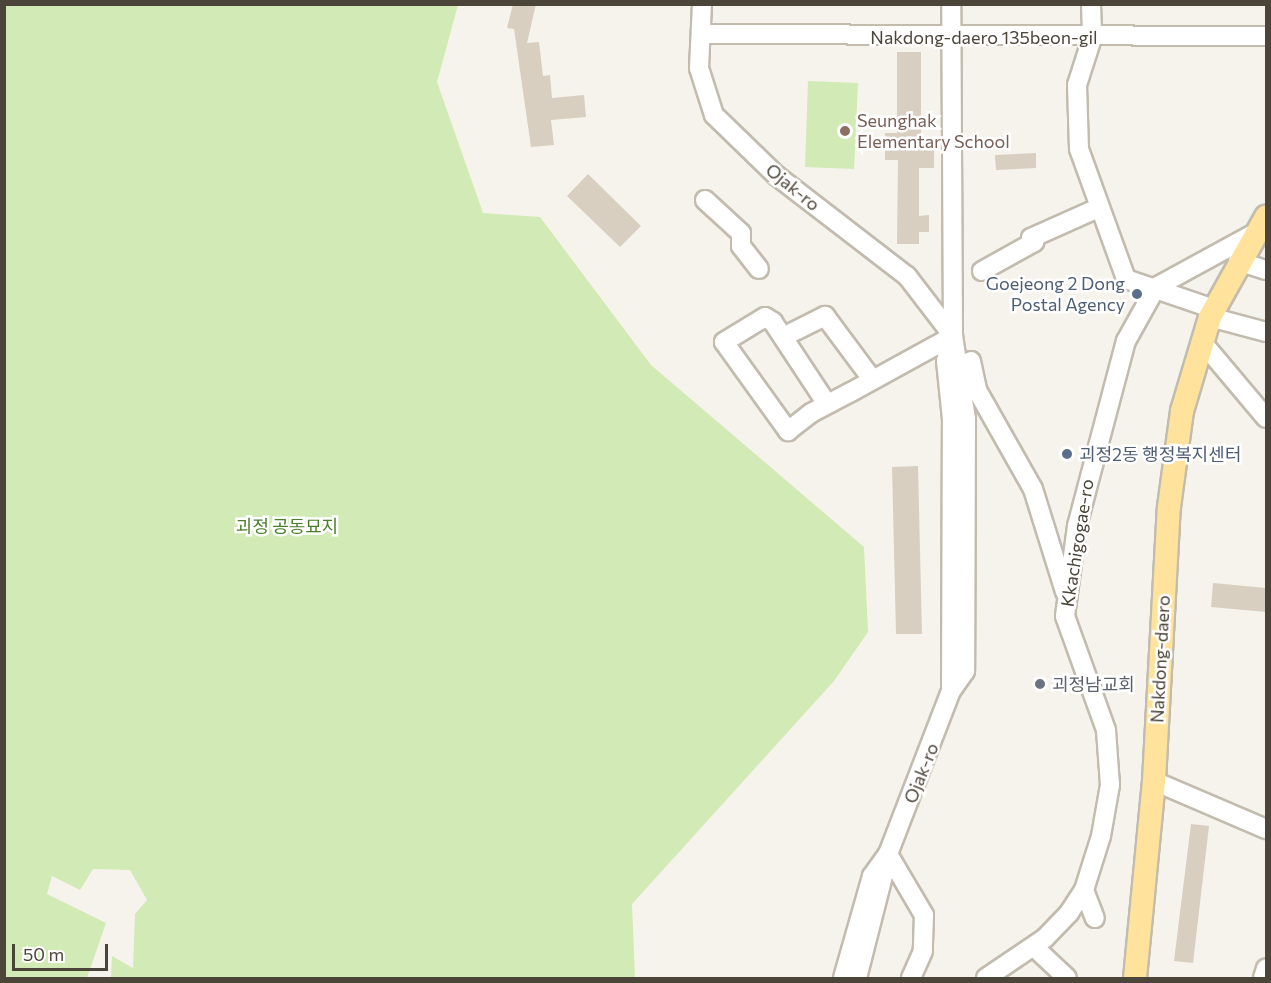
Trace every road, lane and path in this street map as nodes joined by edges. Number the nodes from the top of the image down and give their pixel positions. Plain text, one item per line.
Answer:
1 (702, 4) edge
2 (951, 4) edge
3 (1091, 4) edge
4 (702, 34) junction
5 (1266, 36) edge
6 (952, 37) junction
7 (1092, 38) junction
8 (705, 200) dead end
9 (1098, 208) junction
10 (1262, 225) edge
11 (1238, 261) junction
12 (759, 269) dead end
13 (1266, 270) edge
14 (982, 271) dead end
15 (1156, 287) junction
16 (1212, 313) junction
17 (1266, 332) edge
18 (785, 336) junction
19 (952, 336) junction
20 (1202, 342) junction
21 (872, 379) junction
22 (827, 404) junction
23 (1266, 418) edge
24 (1066, 597) junction
25 (1154, 781) junction
26 (1266, 829) edge
27 (888, 855) junction
28 (1084, 890) junction
29 (1095, 918) dead end
30 (1034, 947) junction
31 (1266, 968) edge
32 (843, 978) edge
33 (857, 978) edge
34 (911, 978) edge
35 (986, 978) edge
36 (1067, 978) edge
37 (1135, 978) edge
38 (1263, 978) edge

1 - 4 street, Ojak-ro
2 - 6 street
3 - 7 street
4 - 6 street, Nakdong-daero 135beon-gil
4 - 19 street, Ojak-ro
5 - 7 street, Nakdong-daero 135beon-gil
6 - 7 street, Nakdong-daero 135beon-gil
6 - 19 street
7 - 9 street
8 - 12 street
9 - 14 street
9 - 15 street
10 - 11 main road, Nakdong-daero
10 - 15 street
11 - 13 street
11 - 16 main road, Nakdong-daero
15 - 16 street
15 - 24 street, Kkachigogae-ro
16 - 17 street
16 - 20 main road, Nakdong-daero
18 - 21 street
18 - 22 street
18 - 22 street
19 - 21 street
19 - 24 street
19 - 27 street, Ojak-ro
20 - 23 street
20 - 25 main road, Nakdong-daero
21 - 22 street
24 - 28 street, Kkachigogae-ro
25 - 26 street
25 - 37 main road, Nakdong-daero
27 - 32 street, Ojak-ro
27 - 33 street, Ojak-ro
27 - 34 street
28 - 29 street
28 - 30 street, Kkachigogae-ro
30 - 35 street, Kkachigogae-ro
30 - 36 street
31 - 38 street

